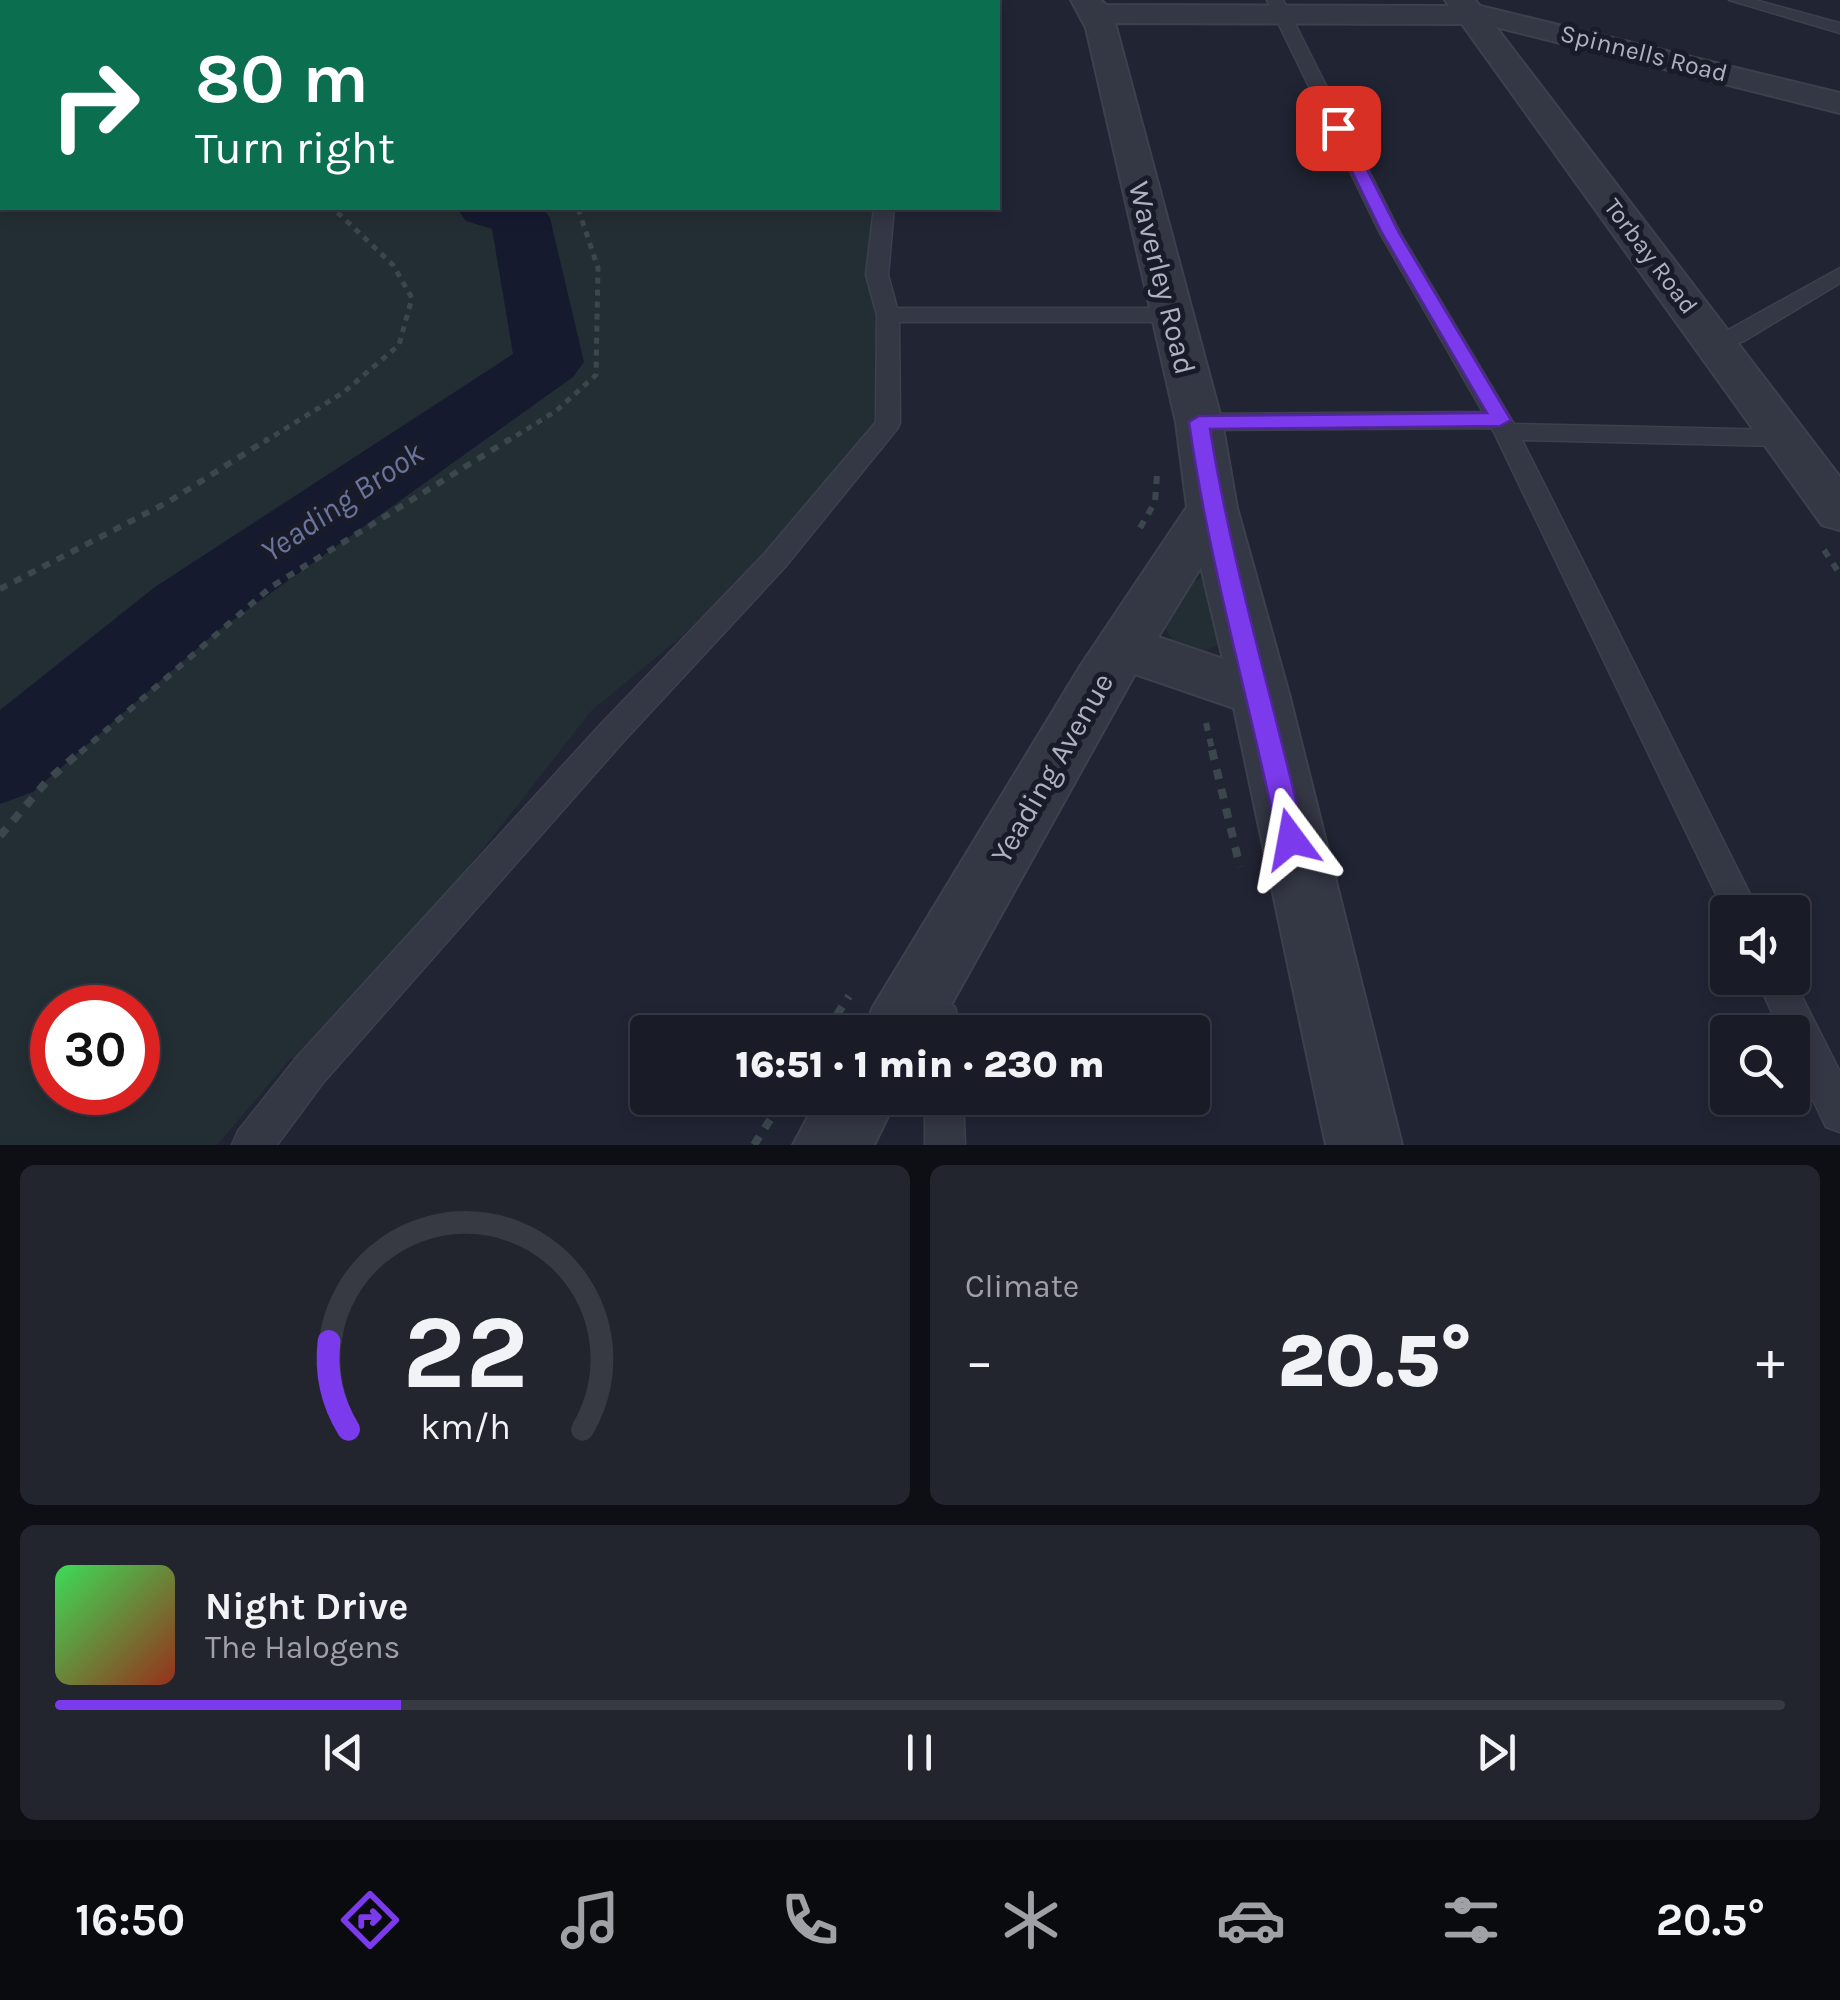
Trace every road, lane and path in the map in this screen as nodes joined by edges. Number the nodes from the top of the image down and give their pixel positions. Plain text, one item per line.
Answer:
1 (1176, 0) edge
2 (1737, 0) edge
3 (1092, 7) edge
4 (1279, 7) edge
5 (1466, 7) edge
6 (1206, 14) junction
7 (1840, 28) edge
8 (1840, 103) edge
9 (334, 210) edge
10 (579, 210) edge
11 (884, 210) edge
12 (1840, 274) edge
13 (1170, 315) junction
14 (888, 316) junction
15 (1716, 343) junction
16 (1199, 422) junction
17 (1504, 426) junction
18 (1782, 438) junction
19 (1212, 508) junction
20 (1840, 513) edge
21 (0, 589) edge
22 (1124, 648) junction
23 (1260, 694) junction
24 (0, 836) edge
25 (1734, 895) edge
26 (1782, 995) edge
27 (923, 1015) edge
28 (1840, 1113) edge
29 (773, 1115) edge
30 (850, 1115) edge
31 (944, 1115) edge
32 (252, 1145) edge
33 (754, 1145) edge
34 (831, 1145) edge
35 (945, 1145) edge
36 (1364, 1145) edge

1 - 6 street, Spinnells Road
2 - 7 lane
3 - 6 street, Spinnells Road
3 - 13 street, Waverley Road
4 - 5 street, Spinnells Road
4 - 6 street, Spinnells Road
4 - 17 lane
5 - 8 street, Spinnells Road
5 - 15 street, Torbay Road
9 - 21 path
10 - 24 path
11 - 14 lane
12 - 15 lane
13 - 14 lane
13 - 16 street, Waverley Road
14 - 32 lane
15 - 18 street, Torbay Road
16 - 17 lane
16 - 19 street, Waverley Road
17 - 18 lane
17 - 25 lane
18 - 20 street, Torbay Road
19 - 22 street, Yeading Avenue
19 - 23 street, Waverley Road
22 - 23 street
22 - 27 street, Yeading Avenue
23 - 36 street, Waverley Road
26 - 28 lane
29 - 33 path
30 - 34 street
31 - 35 lane

